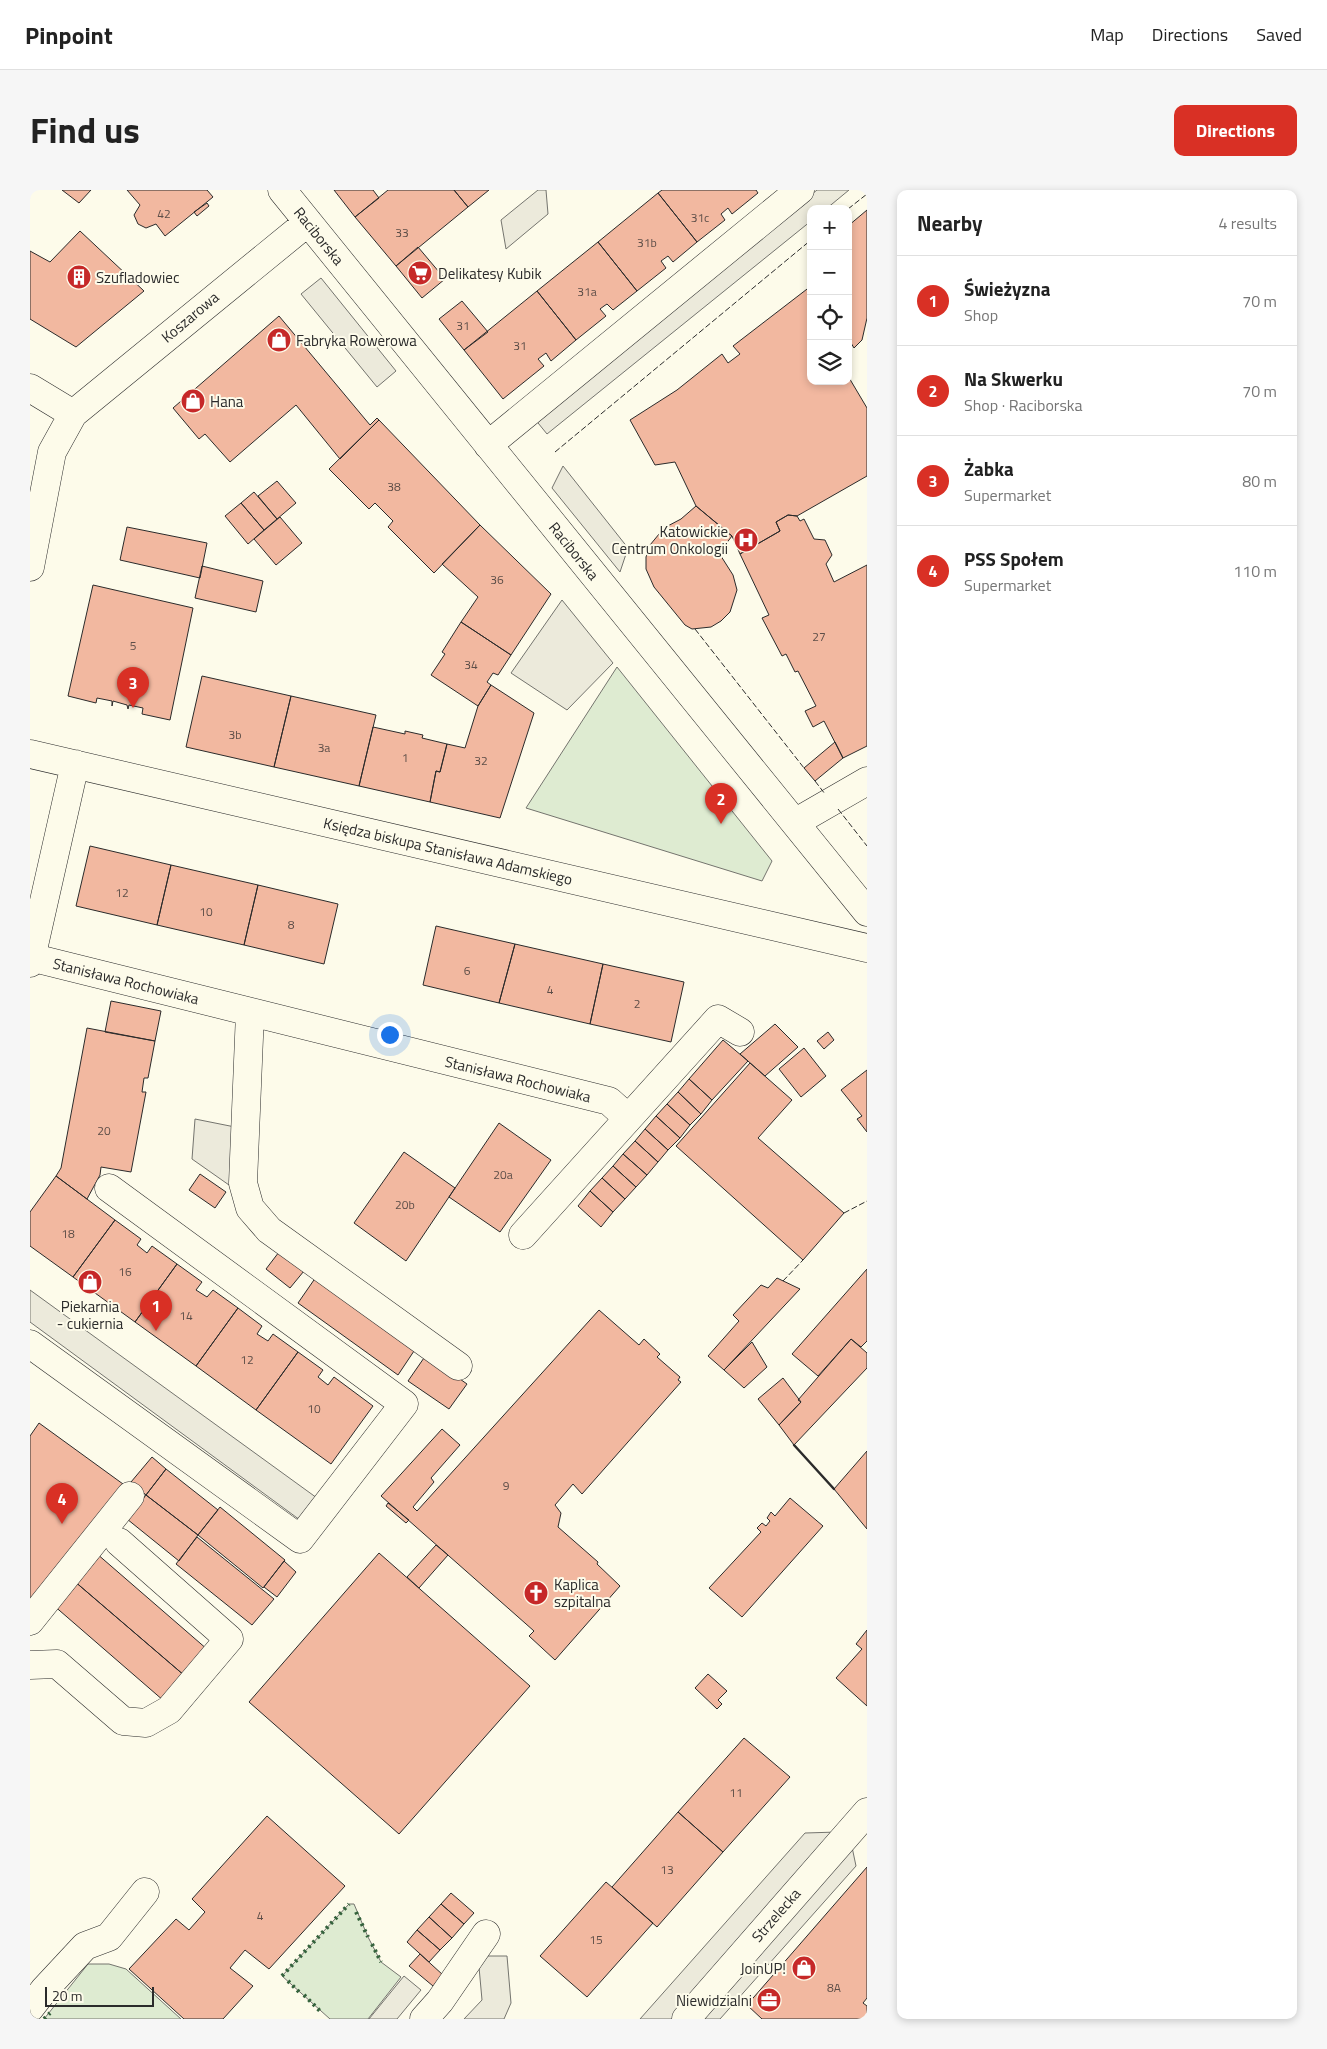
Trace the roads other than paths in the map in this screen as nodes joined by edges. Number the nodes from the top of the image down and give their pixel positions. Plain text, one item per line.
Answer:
1 (282, 190) edge
2 (800, 190) edge
3 (308, 222) junction
4 (30, 388) edge
5 (73, 414) junction
6 (488, 445) junction
7 (30, 567) edge
8 (30, 754) edge
9 (75, 764) junction
10 (867, 781) edge
11 (796, 822) junction
12 (867, 912) edge
13 (867, 948) edge
14 (30, 959) edge
15 (250, 1013) junction
16 (740, 1032) dead end
17 (628, 1118) junction
18 (109, 1188) dead end
19 (523, 1235) dead end
20 (30, 1344) edge
21 (458, 1366) dead end
22 (130, 1496) dead end
23 (119, 1542) dead end
24 (30, 1621) edge
25 (30, 1666) edge
26 (867, 1812) edge
27 (145, 1892) dead end
28 (486, 1934) dead end
29 (30, 2008) edge
30 (424, 2019) edge
31 (686, 2019) edge

1 - 3 street, Raciborska
2 - 6 street
3 - 5 street, Koszarowa
3 - 6 street, Raciborska
4 - 5 street
5 - 7 street, Koszarowa
6 - 11 street, Raciborska
8 - 9 street, Księdza biskupa Stanisława Adamskiego
9 - 13 street, Księdza biskupa Stanisława Adamskiego
9 - 14 street
10 - 11 street
11 - 12 street, Raciborska
14 - 15 street, Stanisława Rochowiaka
15 - 17 street, Stanisława Rochowiaka
15 - 21 street
16 - 17 street
17 - 19 street
18 - 20 street
22 - 24 street
23 - 25 street
26 - 31 street, Strzelecka
27 - 29 street
28 - 30 street

